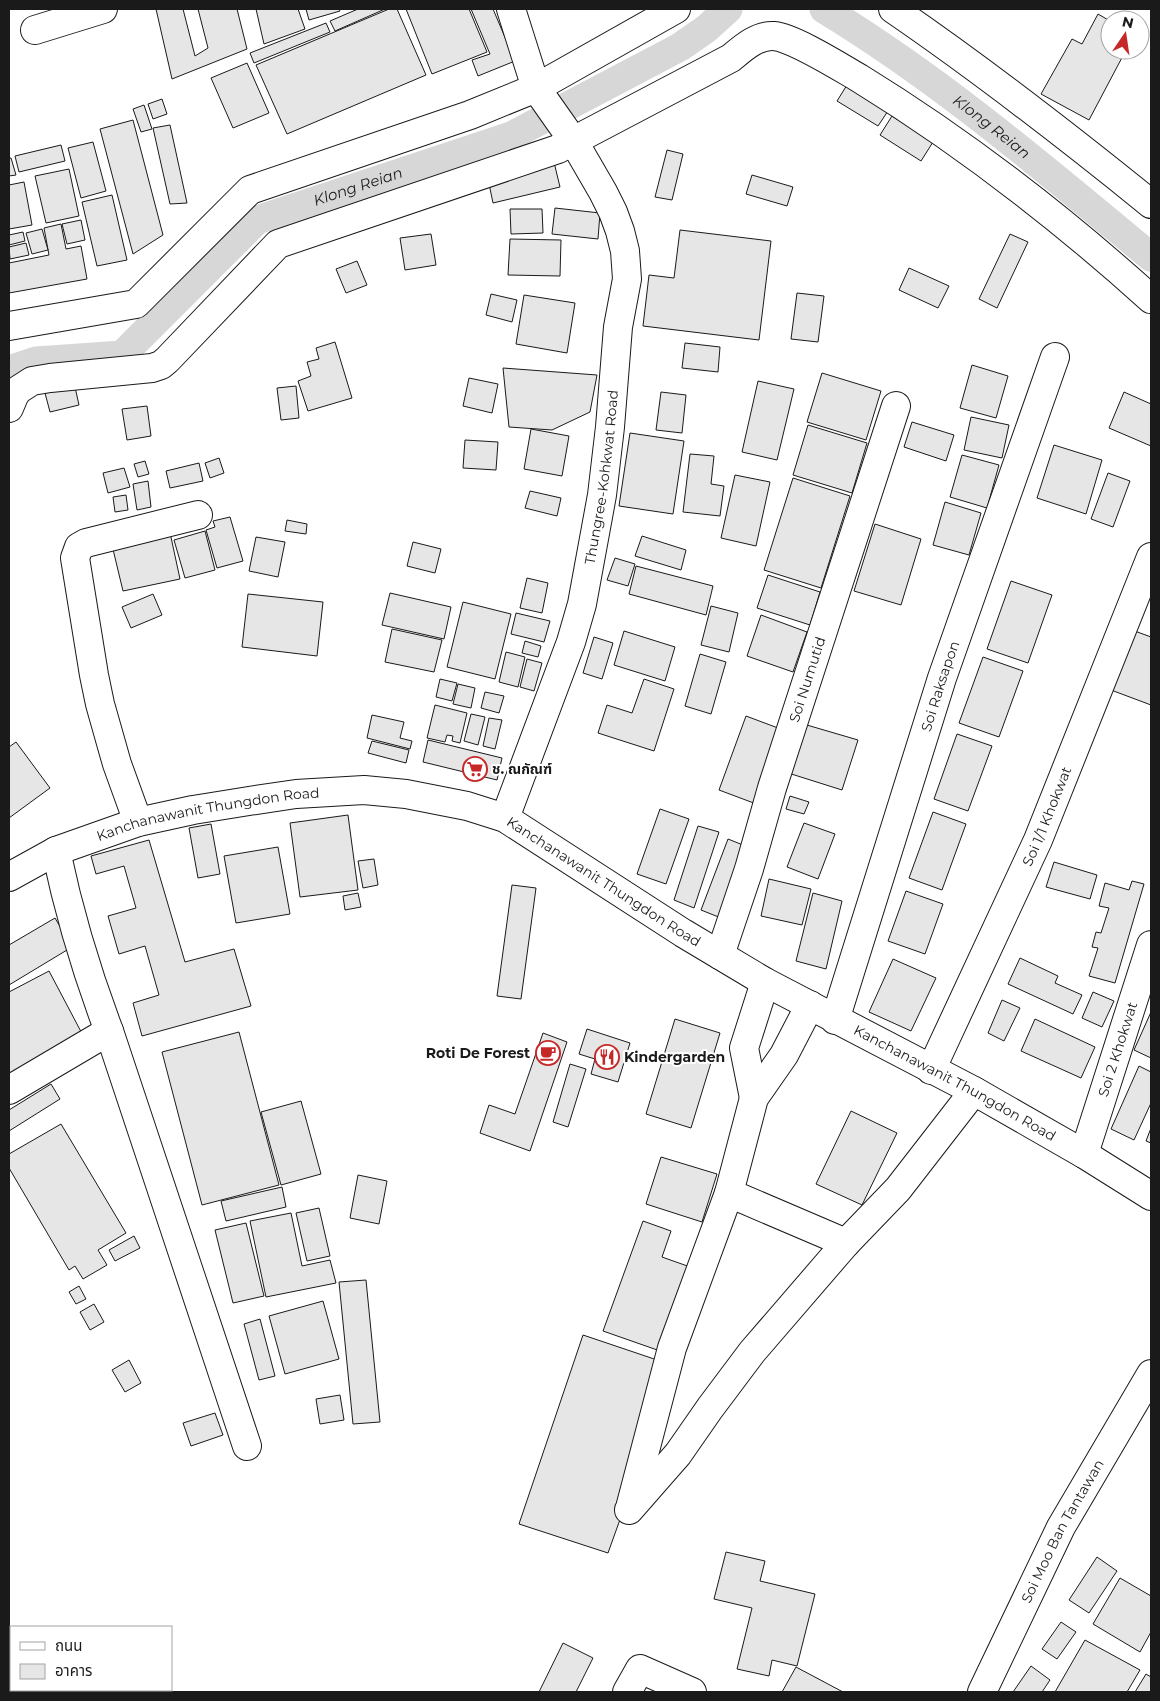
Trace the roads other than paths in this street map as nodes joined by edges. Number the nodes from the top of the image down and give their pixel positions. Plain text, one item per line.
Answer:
1 (103, 9) edge
2 (511, 9) edge
3 (676, 9) edge
4 (893, 9) edge
5 (929, 19) edge
6 (35, 30) dead end
7 (536, 88) junction
8 (572, 140) junction
9 (1151, 203) edge
10 (1151, 299) edge
11 (9, 326) edge
12 (1054, 356) dead end
13 (896, 406) dead end
14 (9, 408) edge
15 (198, 515) dead end
16 (1151, 557) edge
17 (505, 818) junction
18 (138, 822) junction
19 (56, 851) junction
20 (9, 877) edge
21 (1151, 945) edge
22 (720, 955) junction
23 (765, 982) junction
24 (810, 1005) junction
25 (835, 1020) junction
26 (109, 1031) junction
27 (931, 1070) junction
28 (9, 1090) edge
29 (974, 1091) junction
30 (754, 1098) junction
31 (1084, 1154) junction
32 (729, 1192) junction
33 (1151, 1196) edge
34 (846, 1243) junction
35 (1151, 1374) edge
36 (247, 1446) dead end
37 (627, 1692) edge
38 (692, 1692) edge
39 (982, 1692) edge

1 - 6 street
2 - 7 street, Thungree-Kohkwat Road
3 - 7 street
4 - 5 street
5 - 9 street
7 - 8 street, Thungree-Kohkwat Road
7 - 11 street
8 - 10 street
8 - 14 street
8 - 17 street, Thungree-Kohkwat Road
12 - 25 street, Soi Raksapon
13 - 22 street, Soi Numutid
15 - 18 street
16 - 27 street, Soi 1/1 Khokwat
17 - 18 street, Kanchanawanit Thungdon Road
17 - 22 street, Kanchanawanit Thungdon Road
18 - 19 street, Kanchanawanit Thungdon Road
19 - 20 street, Kanchanawanit Thungdon Road
19 - 26 street
21 - 31 street, Soi 2 Khokwat
22 - 23 street, Kanchanawanit Thungdon Road
23 - 24 street, Kanchanawanit Thungdon Road
23 - 30 street
24 - 25 street, Kanchanawanit Thungdon Road
24 - 30 street
25 - 27 street, Kanchanawanit Thungdon Road
26 - 28 street
26 - 36 street
27 - 29 street, Kanchanawanit Thungdon Road
29 - 31 street, Kanchanawanit Thungdon Road
29 - 34 street
30 - 32 street
31 - 33 street, Kanchanawanit Thungdon Road
32 - 34 street
32 - 34 street
35 - 39 street, Soi Moo Ban Tantawan
37 - 38 street

